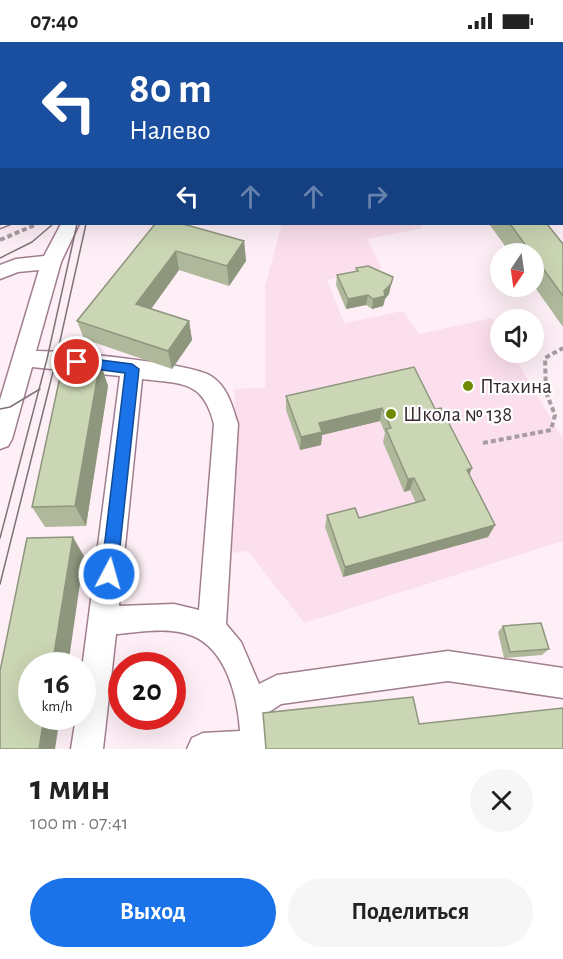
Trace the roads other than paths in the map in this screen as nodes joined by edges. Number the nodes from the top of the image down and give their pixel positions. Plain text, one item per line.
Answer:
1 (70, 225) edge
2 (51, 262) junction
3 (0, 272) edge
4 (23, 359) junction
5 (132, 369) junction
6 (5, 406) edge
7 (0, 439) edge
8 (103, 622) junction
9 (211, 631) junction
10 (563, 684) edge
11 (253, 704) junction
12 (257, 747) edge
13 (87, 749) edge
14 (203, 749) edge

1 - 2 street
2 - 3 street
2 - 4 street
4 - 5 street
4 - 6 street
5 - 8 street
5 - 9 street
6 - 7 street
8 - 9 street
8 - 13 street
9 - 11 street
10 - 11 street
11 - 12 street
12 - 14 street

